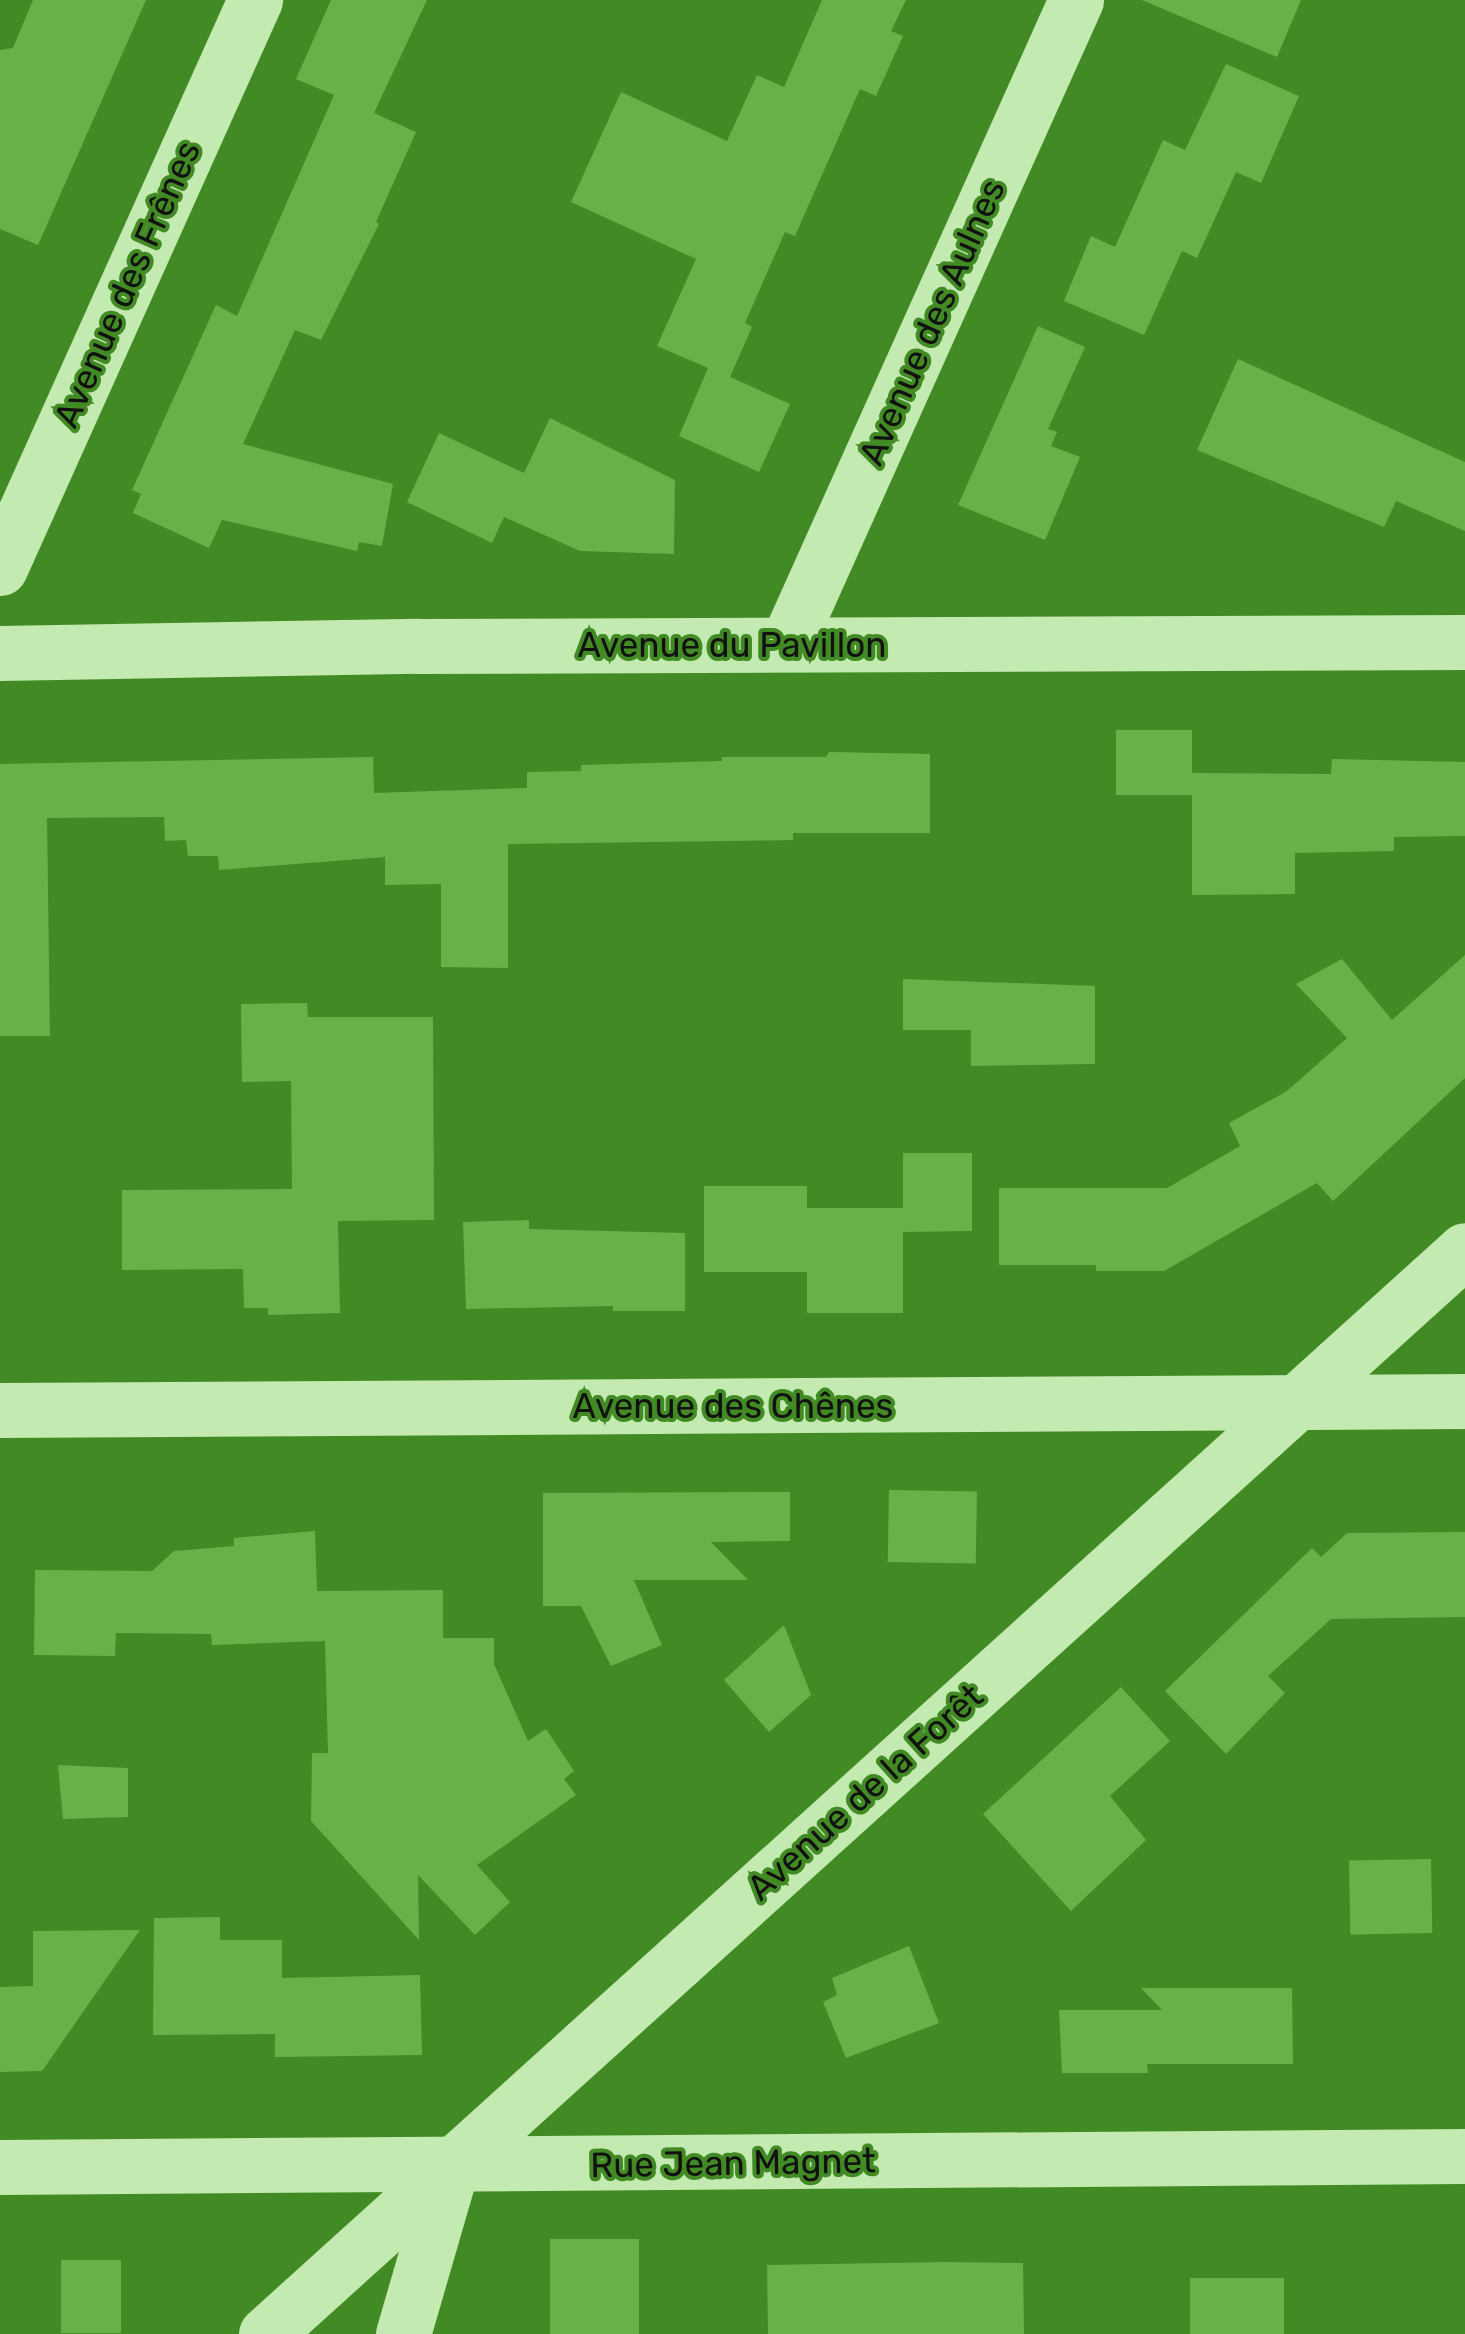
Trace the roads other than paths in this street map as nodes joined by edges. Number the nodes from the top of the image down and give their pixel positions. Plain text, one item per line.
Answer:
1 (255, 0) edge
2 (1076, 0) edge
3 (0, 568) edge
4 (1465, 642) edge
5 (787, 644) junction
6 (0, 653) edge
7 (1465, 1250) edge
8 (1465, 1401) edge
9 (1298, 1402) junction
10 (0, 1410) edge
11 (1465, 2156) edge
12 (452, 2165) junction
13 (0, 2166) edge
14 (266, 2334) edge
15 (403, 2334) edge

1 - 3 street, Avenue des Frênes
2 - 5 street, Avenue des Aulnes
4 - 5 street, Avenue du Pavillon
5 - 6 street, Avenue du Pavillon
7 - 9 street, Avenue de la Forêt
8 - 9 street, Avenue des Chênes
9 - 10 street, Avenue des Chênes
9 - 12 street, Avenue de la Forêt
11 - 12 street, Rue Jean Magnet
12 - 13 street, Rue Jean Magnet
12 - 14 street, Avenue de la Forêt
12 - 15 street

